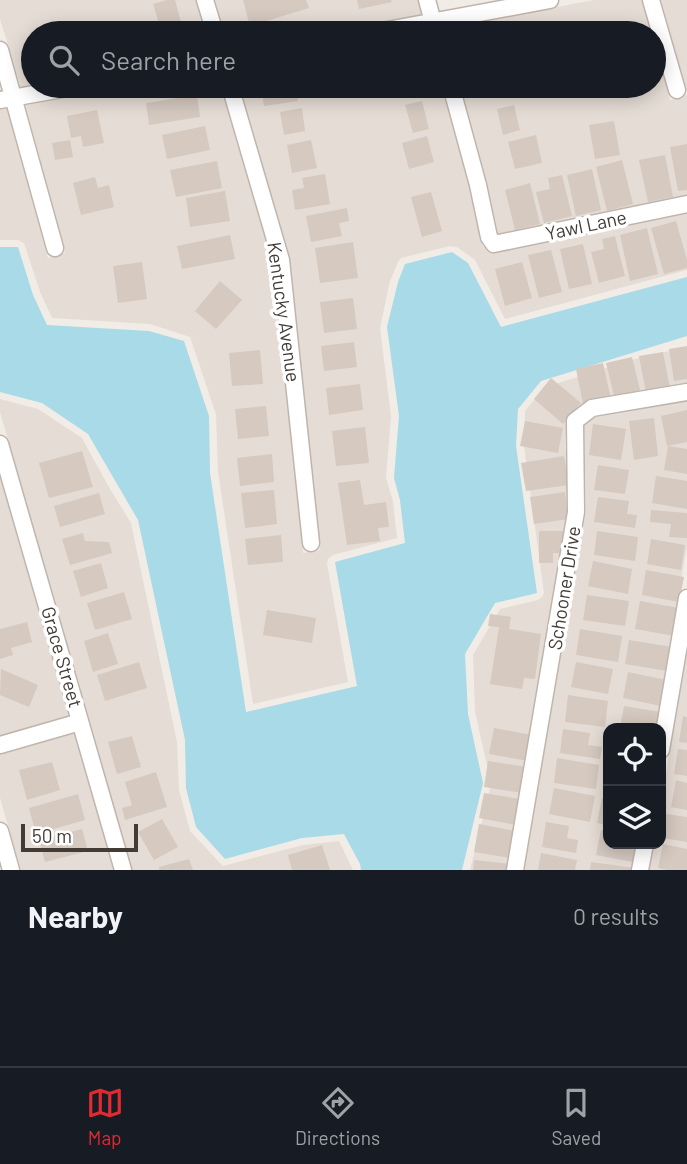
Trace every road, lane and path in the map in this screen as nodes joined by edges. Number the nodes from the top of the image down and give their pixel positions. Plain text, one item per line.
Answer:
1 (205, 0) edge
2 (427, 0) edge
3 (550, 0) edge
4 (652, 0) edge
5 (211, 21) edge
6 (433, 21) edge
7 (464, 21) edge
8 (658, 21) edge
9 (0, 50) edge
10 (666, 50) edge
11 (677, 90) dead end
12 (234, 98) edge
13 (454, 98) edge
14 (7, 99) edge
15 (687, 204) edge
16 (55, 248) dead end
17 (687, 392) edge
18 (0, 444) edge
19 (311, 543) dead end
20 (687, 598) edge
21 (80, 722) junction
22 (666, 723) edge
23 (0, 745) edge
24 (0, 831) edge
25 (644, 849) edge
26 (11, 870) edge
27 (123, 870) edge
28 (515, 870) edge
29 (640, 870) edge

1 - 5 street
2 - 6 street
3 - 7 street
4 - 8 street
9 - 14 street
10 - 11 street
12 - 19 street, Kentucky Avenue
13 - 15 street, Yawl Lane
14 - 16 street
17 - 28 street, Schooner Drive
18 - 21 street, Grace Street
20 - 22 street
21 - 23 street
21 - 27 street, Grace Street
24 - 26 street
25 - 29 street

